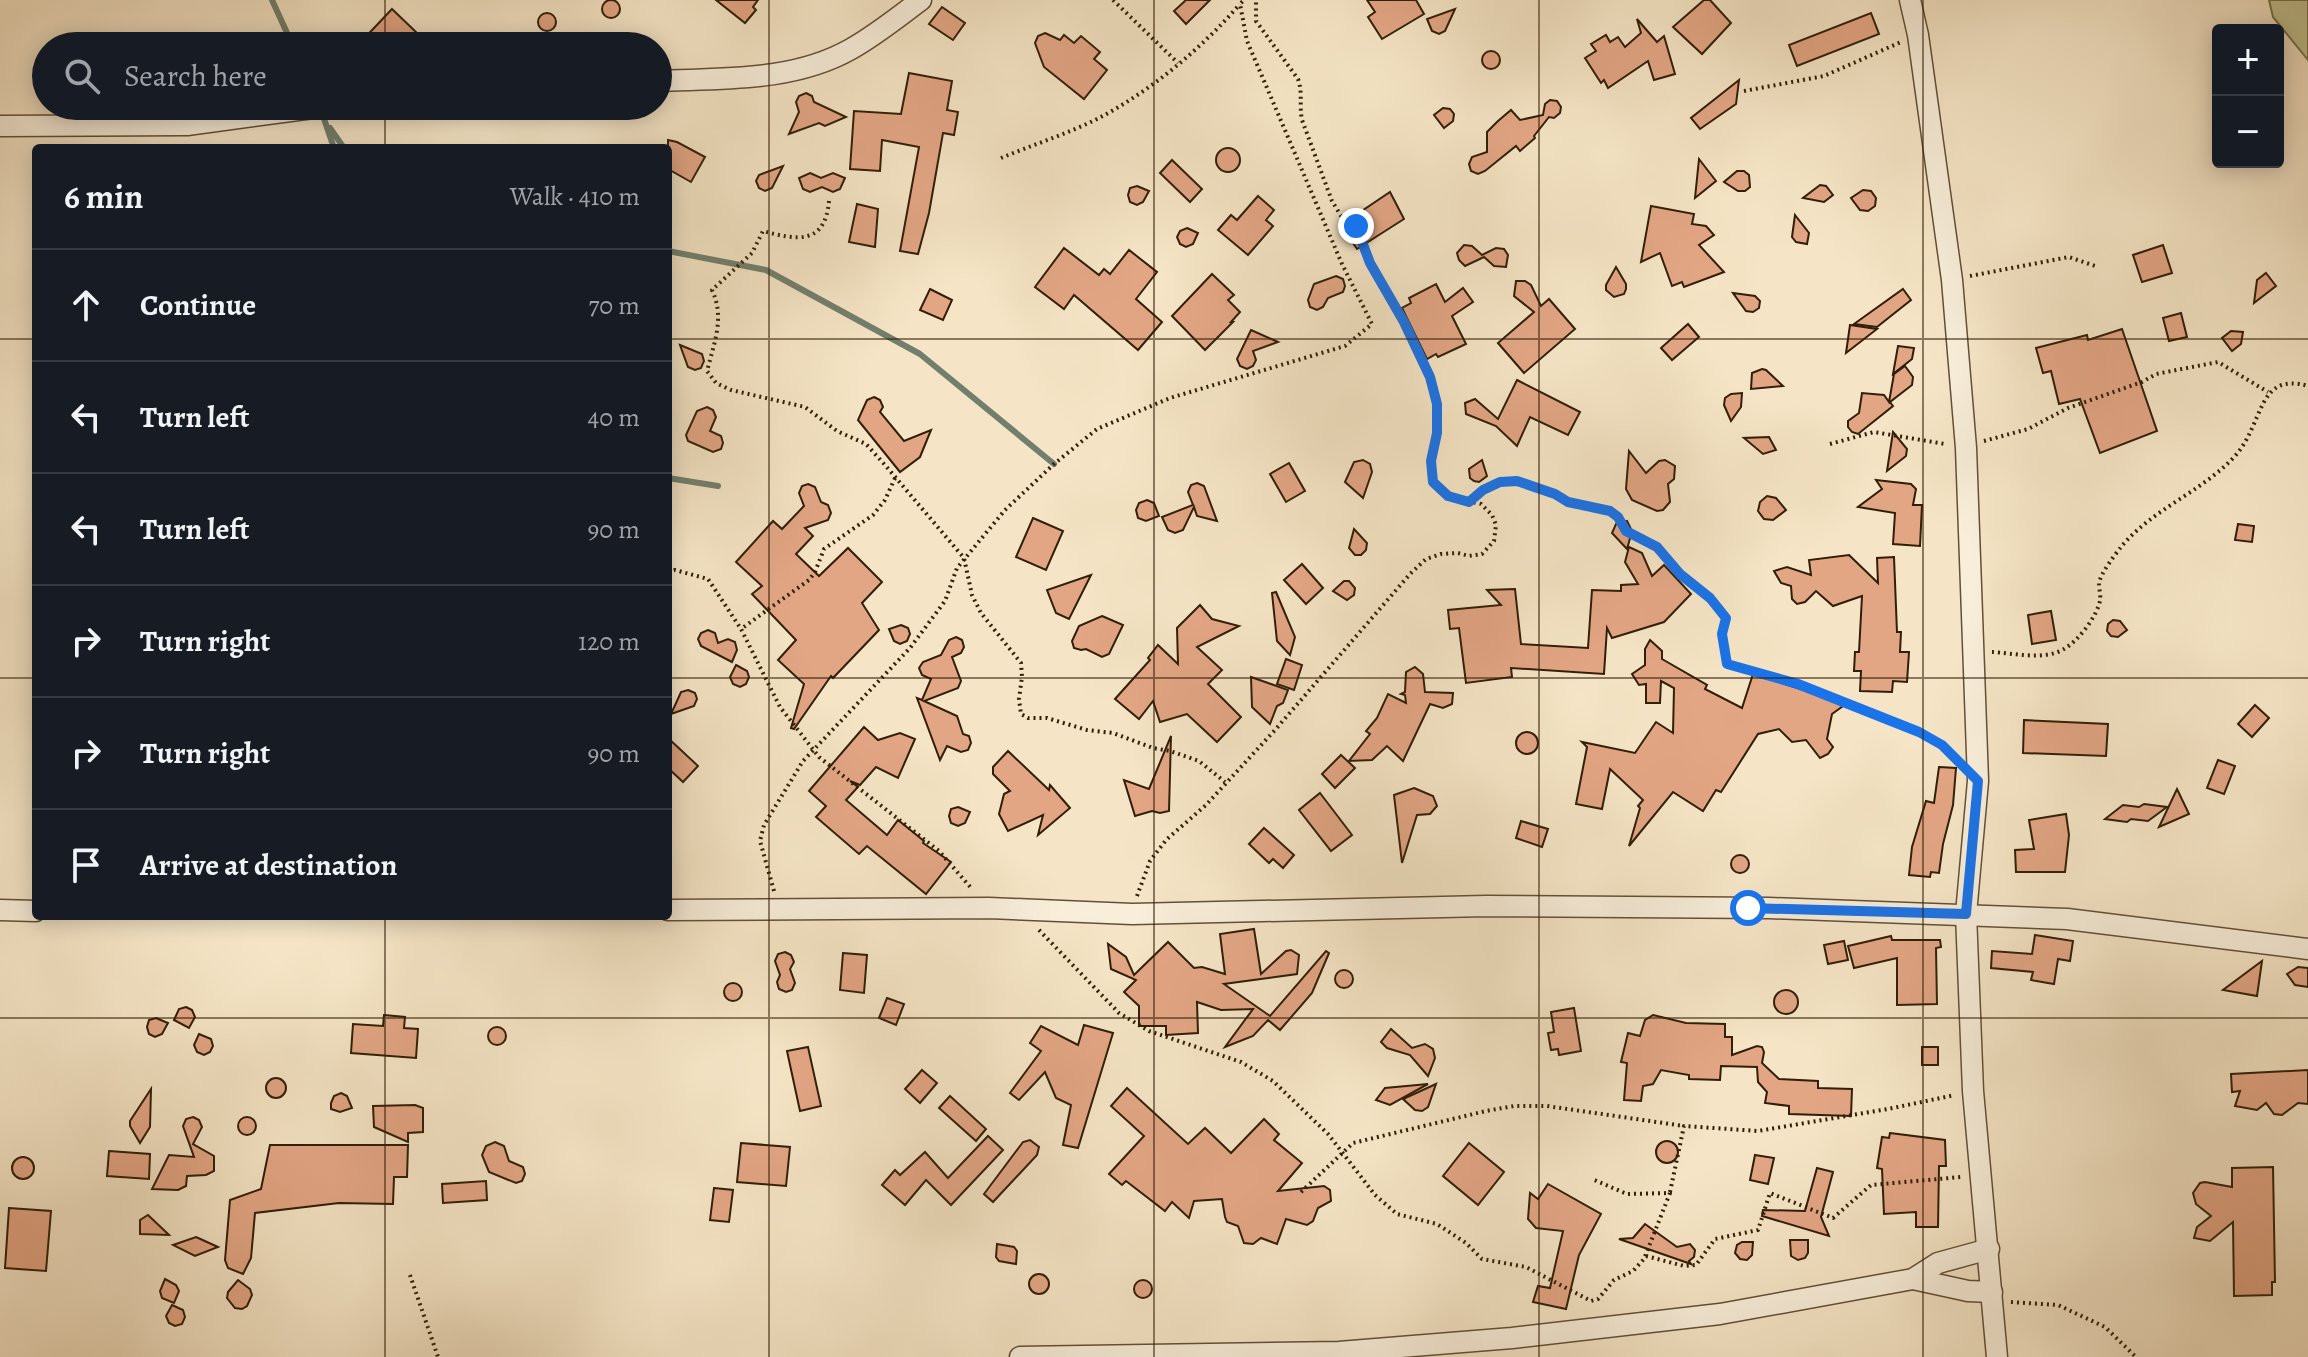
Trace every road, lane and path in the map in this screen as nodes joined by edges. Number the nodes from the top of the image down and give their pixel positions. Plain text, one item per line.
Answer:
1 (921, 0) edge
2 (1113, 0) edge
3 (1256, 0) edge
4 (1910, 0) edge
5 (1242, 2) edge
6 (1918, 35) junction
7 (1178, 63) junction
8 (672, 80) edge
9 (1744, 91) dead end
10 (224, 120) edge
11 (0, 126) edge
12 (1001, 158) dead end
13 (829, 201) dead end
14 (2098, 267) dead end
15 (1952, 280) junction
16 (2308, 386) edge
17 (2268, 392) junction
18 (1830, 444) dead end
19 (1966, 448) junction
20 (896, 478) junction
21 (1469, 502) junction
22 (672, 571) edge
23 (741, 629) junction
24 (1974, 651) junction
25 (1978, 781) junction
26 (1226, 783) junction
27 (989, 908) junction
28 (779, 909) junction
29 (1018, 909) junction
30 (0, 910) edge
31 (672, 910) edge
32 (32, 911) edge
33 (1132, 914) junction
34 (1966, 914) junction
35 (2308, 949) edge
36 (1973, 1091) junction
37 (1684, 1126) junction
38 (1342, 1153) junction
39 (1980, 1175) junction
40 (1592, 1179) dead end
41 (1301, 1192) dead end
42 (1670, 1193) junction
43 (1989, 1249) junction
44 (1645, 1255) junction
45 (410, 1275) dead end
46 (1913, 1279) junction
47 (1992, 1296) junction
48 (438, 1357) edge
49 (1020, 1357) edge
50 (1997, 1357) edge
51 (2136, 1357) edge

1 - 8 street
2 - 7 path
3 - 21 path
4 - 6 street
5 - 7 path
5 - 28 path
6 - 9 path
6 - 15 street
7 - 12 path
10 - 11 street
13 - 20 path
14 - 15 path
15 - 19 street
16 - 17 path
17 - 19 path
17 - 24 path
18 - 19 path
19 - 24 street
20 - 23 path
20 - 26 path
21 - 25 path
21 - 26 path
22 - 23 path
23 - 27 path
24 - 25 street
25 - 34 street
26 - 33 path
27 - 28 street
27 - 29 street
28 - 31 street
29 - 33 street
29 - 38 path
30 - 32 street
33 - 34 street
34 - 35 street
34 - 36 street
36 - 37 path
36 - 39 street
37 - 38 path
37 - 42 path
38 - 41 path
38 - 44 path
39 - 43 street
39 - 44 path
40 - 42 path
42 - 44 path
43 - 46 street
43 - 47 street
45 - 48 path
46 - 47 street
46 - 49 street
47 - 50 street
47 - 51 path

